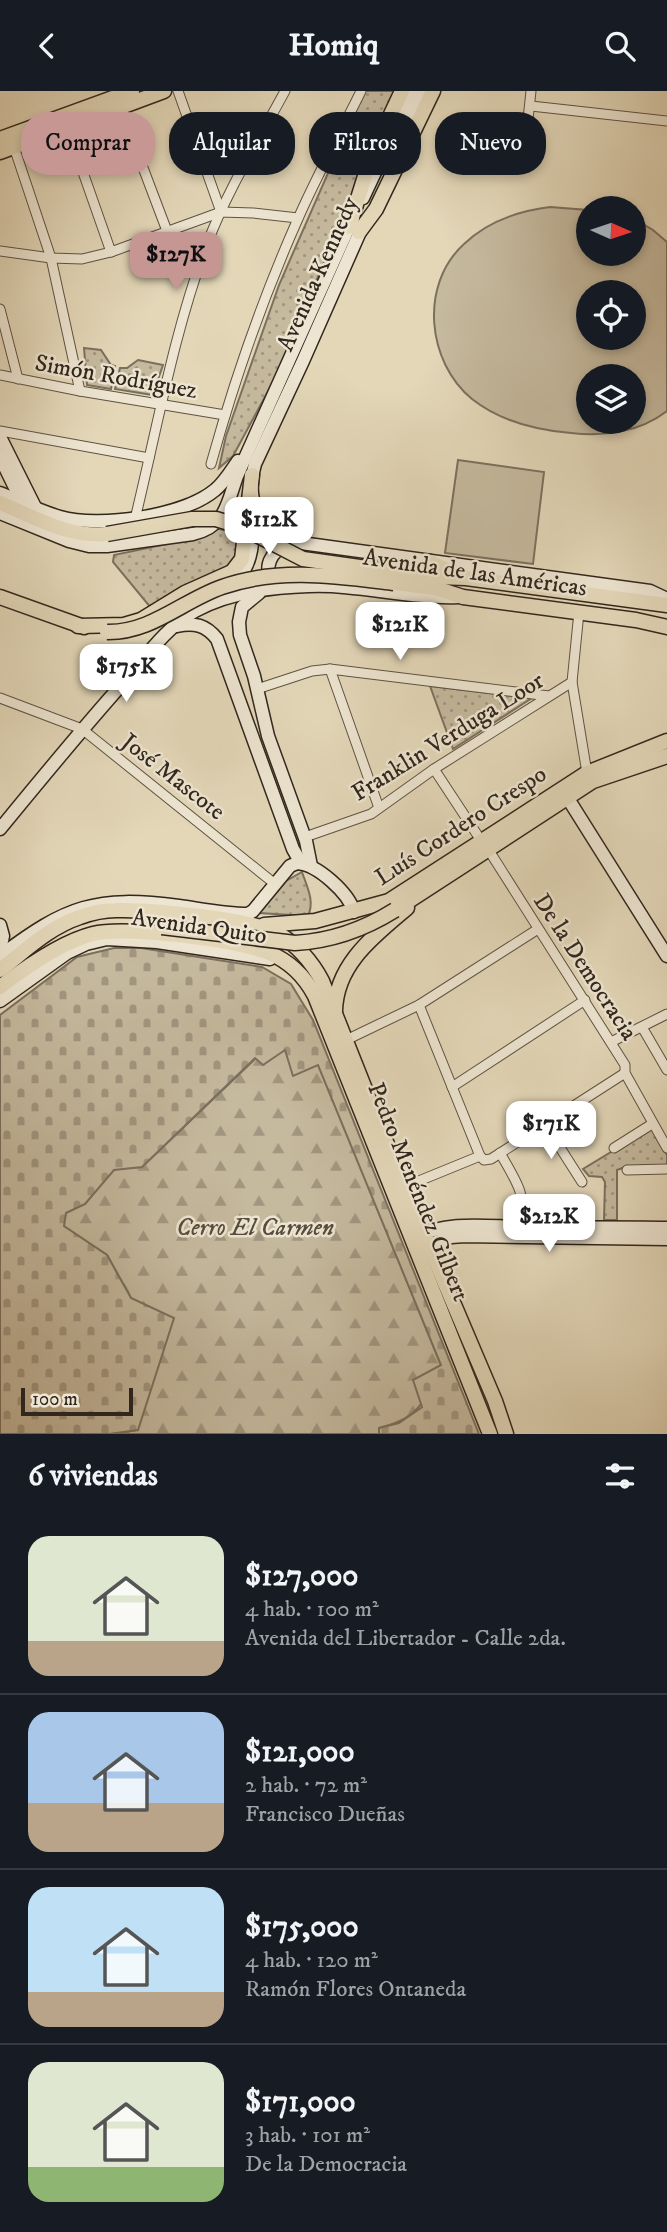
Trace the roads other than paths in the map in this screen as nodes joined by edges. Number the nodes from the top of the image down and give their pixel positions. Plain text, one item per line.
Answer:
1 (132, 91) edge
2 (164, 91) edge
3 (178, 91) edge
4 (285, 91) edge
5 (361, 91) edge
6 (402, 91) edge
7 (414, 91) edge
8 (424, 91) edge
9 (433, 91) edge
10 (531, 91) edge
11 (531, 106) junction
12 (120, 107) junction
13 (406, 112) edge
14 (413, 112) edge
15 (530, 112) edge
16 (667, 121) edge
17 (0, 139) edge
18 (7, 150) edge
19 (84, 175) edge
20 (379, 175) edge
21 (221, 212) junction
22 (298, 218) junction
23 (354, 229) junction
24 (167, 231) junction
25 (0, 251) edge
26 (111, 252) junction
27 (51, 258) junction
28 (0, 309) edge
29 (0, 375) edge
30 (18, 379) junction
31 (80, 391) junction
32 (161, 405) junction
33 (225, 415) junction
34 (0, 431) edge
35 (0, 437) edge
36 (253, 441) junction
37 (0, 457) edge
38 (149, 458) junction
39 (211, 464) dead end
40 (252, 481) junction
41 (2, 497) edge
42 (22, 502) junction
43 (38, 508) junction
44 (0, 513) edge
45 (135, 519) junction
46 (57, 526) junction
47 (301, 543) junction
48 (430, 562) junction
49 (395, 577) junction
50 (466, 578) junction
51 (290, 587) junction
52 (591, 588) junction
53 (259, 593) junction
54 (0, 597) edge
55 (463, 597) junction
56 (667, 599) edge
57 (220, 601) junction
58 (667, 605) edge
59 (579, 612) junction
60 (78, 626) junction
61 (667, 627) edge
62 (171, 629) junction
63 (330, 669) junction
64 (572, 682) junction
65 (257, 689) junction
66 (549, 696) junction
67 (0, 698) edge
68 (82, 730) junction
69 (667, 741) edge
70 (667, 756) edge
71 (434, 769) junction
72 (587, 772) junction
73 (567, 797) junction
74 (379, 809) junction
75 (2, 827) edge
76 (304, 837) junction
77 (485, 845) junction
78 (306, 865) junction
79 (439, 882) junction
80 (275, 884) junction
81 (354, 912) junction
82 (231, 921) junction
83 (0, 925) edge
84 (538, 929) junction
85 (373, 937) junction
86 (0, 950) edge
87 (667, 956) edge
88 (0, 957) edge
89 (0, 970) edge
90 (21, 971) junction
91 (297, 971) junction
92 (0, 987) edge
93 (584, 1000) junction
94 (0, 1001) edge
95 (418, 1005) junction
96 (667, 1014) edge
97 (336, 1020) junction
98 (642, 1027) junction
99 (344, 1041) junction
100 (611, 1042) junction
101 (667, 1070) edge
102 (625, 1073) junction
103 (452, 1087) junction
104 (545, 1124) junction
105 (652, 1124) junction
106 (614, 1148) dead end
107 (667, 1148) edge
108 (500, 1153) junction
109 (480, 1156) junction
110 (667, 1169) edge
111 (627, 1170) dead end
112 (582, 1182) dead end
113 (404, 1187) junction
114 (524, 1227) junction
115 (667, 1228) edge
116 (667, 1239) edge
117 (419, 1242) junction
118 (490, 1434) edge
119 (506, 1434) edge
120 (513, 1434) edge

1 - 17 main road
2 - 12 main road
3 - 21 street
4 - 21 street
5 - 22 street
6 - 23 main road
7 - 13 main road, Avenida Kennedy
8 - 14 main road, Avenida Kennedy
9 - 23 main road
10 - 11 street
11 - 15 street
11 - 16 street
12 - 18 main road
12 - 24 street
18 - 27 street
19 - 26 street
20 - 23 main road, Avenida Kennedy
21 - 22 street
21 - 24 street
21 - 32 street
22 - 33 street
23 - 36 main road, Avenida Kennedy
23 - 40 main road, Avenida Kennedy
24 - 26 street
25 - 27 street
26 - 27 street
27 - 31 street
28 - 30 street
29 - 30 street, Simón Rodríguez
30 - 31 street, Simón Rodríguez
31 - 32 street, Simón Rodríguez
32 - 33 street, Simón Rodríguez
32 - 38 street
33 - 39 street
34 - 38 street
35 - 43 main road
36 - 44 main road
36 - 45 main road
37 - 42 main road
38 - 45 street
40 - 47 main road, Avenida de las Américas
40 - 57 main road
40 - 60 main road
41 - 42 main road
41 - 46 main road, Avenida de las Américas
42 - 43 main road
43 - 45 main road
43 - 46 main road
46 - 49 main road, Avenida de las Américas, bridge
47 - 48 main road, Avenida de las Américas
47 - 51 main road
48 - 50 main road
48 - 52 main road, Avenida de las Américas
49 - 50 main road, Avenida de las Américas
49 - 55 main road, Avenida de las Américas
49 - 60 main road, Avenida de las Américas, bridge
50 - 52 main road, Avenida de las Américas
51 - 53 main road
51 - 55 main road
52 - 56 main road, Avenida de las Américas
52 - 58 main road, Avenida de las Américas
53 - 57 main road
53 - 65 main road
54 - 60 main road, Avenida de las Américas
55 - 59 main road, Avenida de las Américas
57 - 62 main road
59 - 61 main road, Avenida de las Américas
59 - 64 street
62 - 68 main road
62 - 78 main road
63 - 65 street
63 - 66 street
63 - 74 street
64 - 66 street, Franklin Verduga Loor
64 - 72 street
65 - 76 main road
66 - 71 street, Franklin Verduga Loor
67 - 68 street, José Mascote
68 - 75 main road
68 - 80 street, José Mascote
69 - 72 main road, Luís Cordero Crespo
70 - 73 main road
71 - 74 street, Franklin Verduga Loor
71 - 77 street, De la Democracia
72 - 77 main road, Luís Cordero Crespo
73 - 77 main road
73 - 87 main road
74 - 76 street, Franklin Verduga Loor
76 - 78 main road
77 - 79 main road
77 - 81 main road, Luís Cordero Crespo
77 - 84 street, De la Democracia
78 - 80 main road
78 - 81 main road
79 - 85 main road
79 - 90 main road, Luís Cordero Crespo, bridge
80 - 88 main road
81 - 82 main road, Luís Cordero Crespo
81 - 85 main road
82 - 89 main road
82 - 97 main road, Pedro Menéndez Gilbert
83 - 86 main road
84 - 93 street, De la Democracia
84 - 95 street
85 - 97 main road
90 - 91 main road, Avenida Quito
90 - 92 main road, Avenida Quito
91 - 94 main road, Avenida Quito
91 - 117 main road, Pedro Menéndez Gilbert
93 - 100 street, De la Democracia
93 - 103 street
95 - 99 street
95 - 103 street
96 - 98 street
97 - 99 main road, Pedro Menéndez Gilbert
98 - 100 street
98 - 101 street
99 - 113 main road, Pedro Menéndez Gilbert
100 - 102 street, De la Democracia
102 - 104 street, De la Democracia
102 - 105 street
103 - 109 street
104 - 108 street, De la Democracia
104 - 112 street
105 - 106 street
105 - 107 street
108 - 109 street, De la Democracia
108 - 114 street
109 - 113 street, De la Democracia
110 - 111 street
113 - 117 main road, Pedro Menéndez Gilbert
114 - 115 main road
114 - 117 main road
116 - 117 main road
117 - 118 main road, Pedro Menéndez Gilbert
117 - 119 main road, Pedro Menéndez Gilbert
117 - 120 main road, Pedro Menéndez Gilbert

